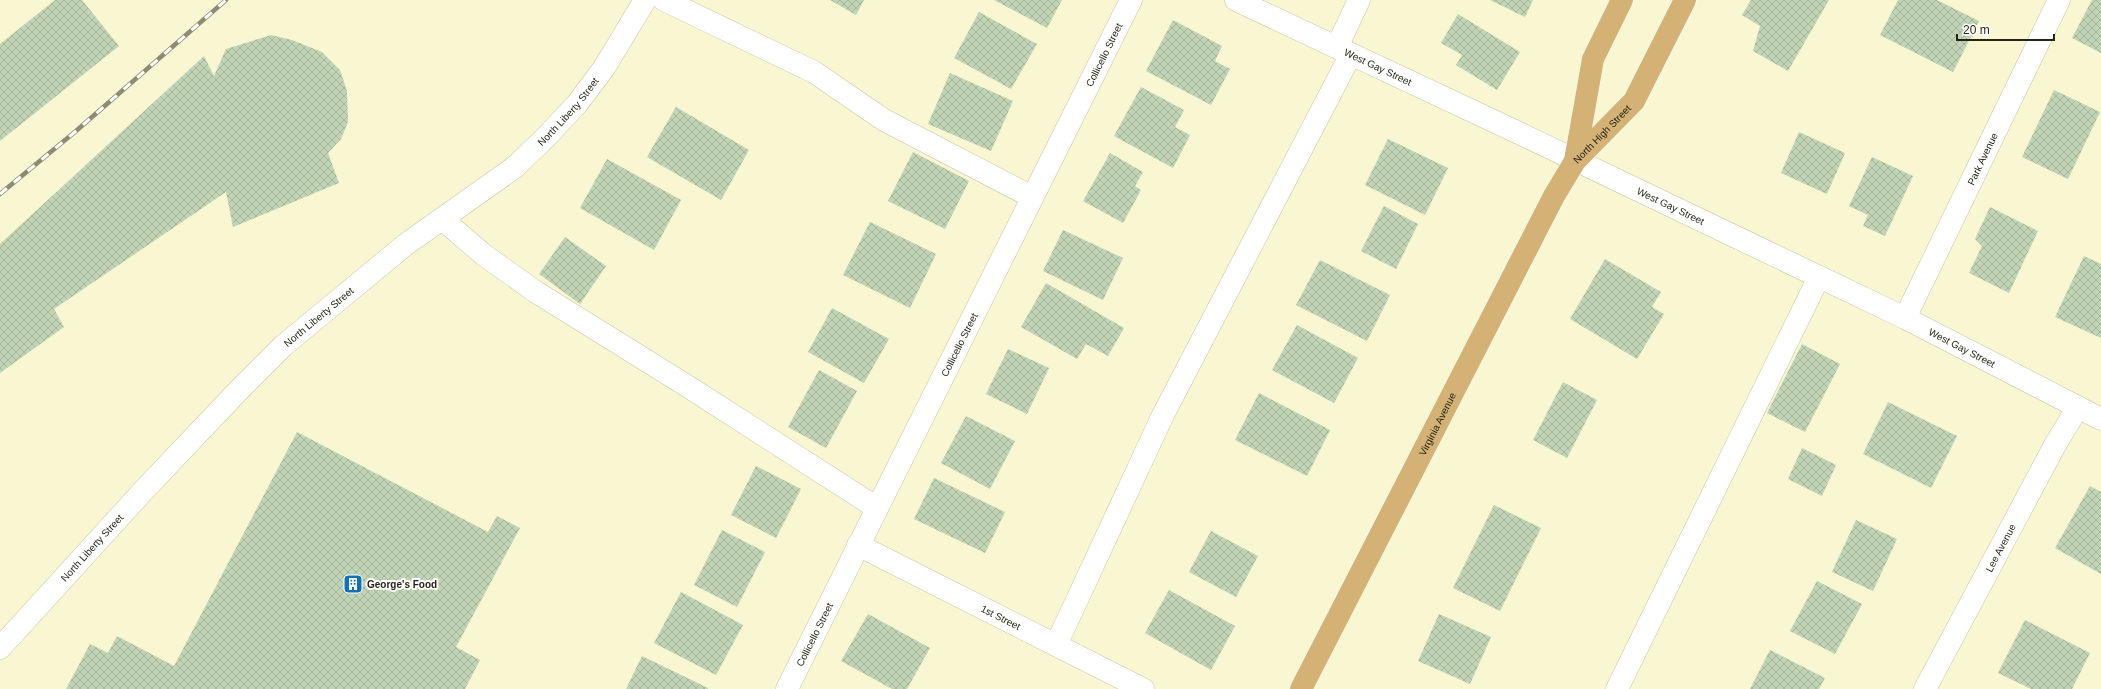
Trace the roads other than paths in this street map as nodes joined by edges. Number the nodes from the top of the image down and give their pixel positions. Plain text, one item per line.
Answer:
1 (645, 0) edge
2 (664, 0) edge
3 (1131, 0) edge
4 (1236, 0) edge
5 (1359, 0) edge
6 (1622, 0) edge
7 (1685, 0) edge
8 (2059, 0) edge
9 (1344, 51) junction
10 (1575, 161) junction
11 (1032, 197) junction
12 (442, 219) junction
13 (1819, 277) junction
14 (1905, 318) junction
15 (2078, 407) junction
16 (2101, 419) edge
17 (877, 508) junction
18 (858, 545) junction
19 (1056, 645) junction
20 (0, 648) edge
21 (787, 689) edge
22 (1143, 689) edge
23 (1301, 689) edge
24 (1617, 689) edge
25 (1925, 689) edge

1 - 12 street, North Liberty Street
2 - 11 street
3 - 11 street, Collicello Street
4 - 9 street, West Gay Street
5 - 9 street
6 - 10 main road, North High Street
7 - 10 main road, North High Street
8 - 14 street, Park Avenue
9 - 10 street, West Gay Street
9 - 19 street
10 - 13 street, West Gay Street
10 - 23 main road, Virginia Avenue
11 - 17 street, Collicello Street
12 - 17 street
12 - 20 street, North Liberty Street
13 - 14 street, West Gay Street
13 - 24 street
14 - 15 street, West Gay Street
15 - 16 street, West Gay Street
15 - 25 street, Lee Avenue
17 - 18 street, Collicello Street
18 - 19 street, 1st Street
18 - 21 street, Collicello Street
19 - 22 street, 1st Street

